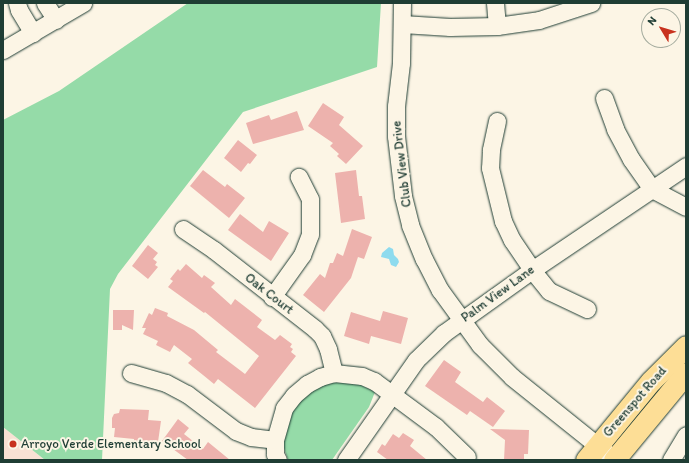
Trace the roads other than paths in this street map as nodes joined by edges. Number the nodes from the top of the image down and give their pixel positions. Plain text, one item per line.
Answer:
1 (17, 3) edge
2 (45, 3) edge
3 (83, 3) edge
4 (402, 3) edge
5 (495, 3) edge
6 (590, 3) edge
7 (56, 20) junction
8 (402, 24) junction
9 (497, 26) junction
10 (33, 33) junction
11 (3, 50) edge
12 (604, 98) dead end
13 (497, 120) dead end
14 (686, 166) edge
15 (299, 177) dead end
16 (652, 188) junction
17 (686, 207) edge
18 (183, 229) dead end
19 (532, 270) junction
20 (272, 297) junction
21 (587, 309) dead end
22 (461, 320) junction
23 (686, 346) edge
24 (131, 373) dead end
25 (334, 373) junction
26 (686, 373) edge
27 (393, 394) junction
28 (686, 434) edge
29 (275, 440) junction
30 (592, 453) edge
31 (467, 457) dead end
32 (278, 460) edge
33 (346, 460) edge
34 (616, 460) edge
35 (671, 460) edge

1 - 10 street
2 - 7 street
3 - 7 street
4 - 8 street, Club View Drive
5 - 9 street
6 - 9 street
7 - 10 street
8 - 9 street
8 - 22 street, Club View Drive
10 - 11 street
12 - 16 street
13 - 19 street
14 - 16 street, Palm View Lane
15 - 20 street
16 - 17 street
16 - 19 street, Palm View Lane
18 - 20 street, Oak Court
19 - 21 street
19 - 22 street, Palm View Lane
20 - 25 street, Oak Court
22 - 27 street, Palm View Lane
22 - 30 street, Club View Drive
23 - 30 main road, Greenspot Road
24 - 29 street
25 - 27 street
25 - 29 street
26 - 34 main road, Greenspot Road
27 - 31 street
27 - 33 street, Palm View Lane
28 - 35 street
29 - 32 street
30 - 34 street, Club View Drive

